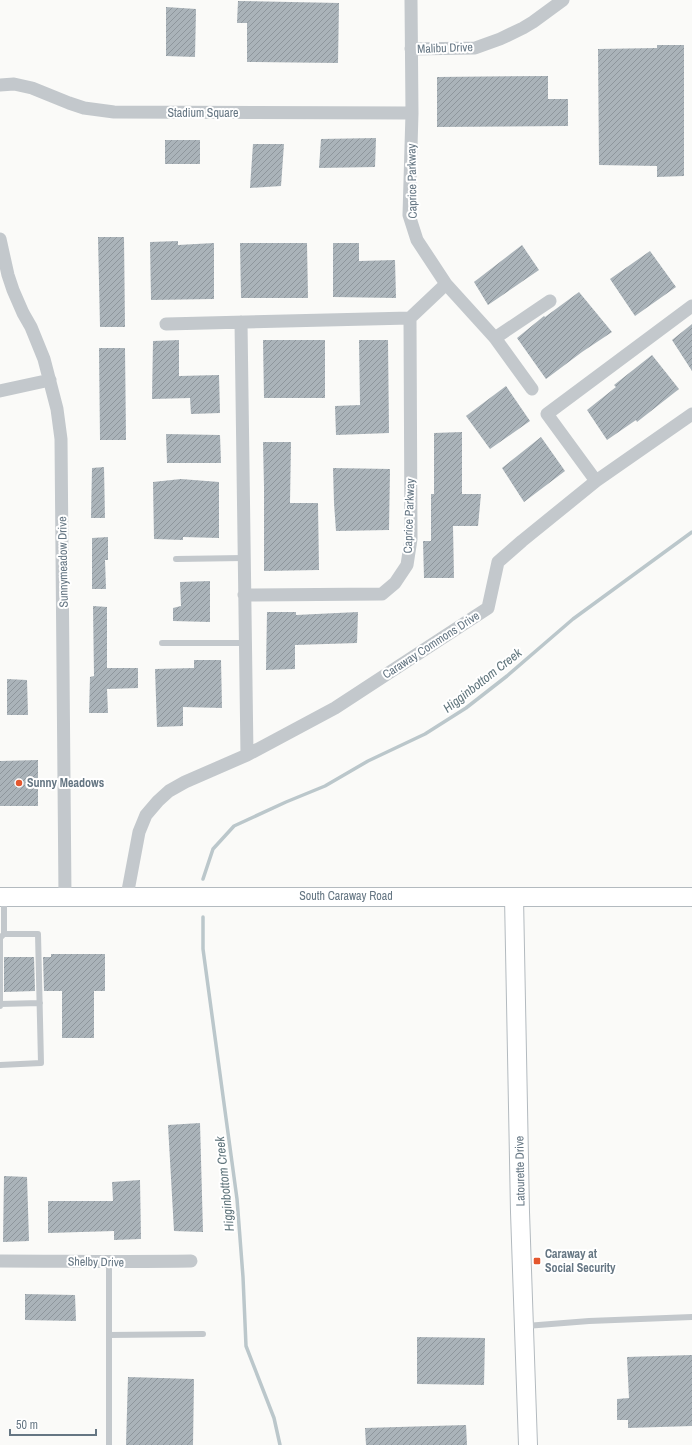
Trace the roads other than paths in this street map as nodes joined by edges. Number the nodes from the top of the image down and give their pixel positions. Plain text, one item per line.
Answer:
1 (411, 0) edge
2 (563, 0) edge
3 (411, 49) junction
4 (0, 85) edge
5 (412, 113) junction
6 (0, 239) edge
7 (446, 284) junction
8 (550, 301) dead end
9 (692, 306) edge
10 (410, 318) junction
11 (241, 322) junction
12 (166, 324) dead end
13 (495, 338) junction
14 (50, 380) junction
15 (532, 389) dead end
16 (0, 391) edge
17 (692, 414) edge
18 (596, 481) junction
19 (243, 558) junction
20 (176, 559) dead end
21 (244, 595) junction
22 (162, 643) dead end
23 (245, 643) junction
24 (247, 754) junction
25 (65, 896) junction
26 (127, 896) junction
27 (2, 897) edge
28 (514, 897) junction
29 (692, 897) edge
30 (4, 934) junction
31 (40, 1003) junction
32 (0, 1005) edge
33 (0, 1065) edge
34 (0, 1261) edge
35 (192, 1261) dead end
36 (109, 1262) junction
37 (692, 1317) edge
38 (525, 1326) junction
39 (203, 1334) dead end
40 (109, 1335) junction
41 (109, 1445) edge
42 (528, 1445) edge

1 - 3 street, Caprice Parkway
2 - 3 street, Malibu Drive
3 - 5 street, Caprice Parkway
4 - 5 street, Stadium Square
5 - 7 street, Caprice Parkway
6 - 14 street, Sunnymeadow Drive
7 - 10 street
7 - 13 street, Caprice Parkway
8 - 13 street
9 - 18 street
10 - 11 street
10 - 21 street, Caprice Parkway
11 - 12 street
11 - 19 street
13 - 15 street, Caprice Parkway
14 - 16 street
14 - 25 street, Sunnymeadow Drive
17 - 18 street, Caraway Commons Drive
18 - 24 street, Caraway Commons Drive
19 - 20 lane
19 - 21 street
21 - 23 street
22 - 23 lane
23 - 24 street
24 - 26 street
25 - 26 street, South Caraway Road
25 - 27 street, South Caraway Road
26 - 28 street, South Caraway Road
27 - 30 lane
28 - 29 street, South Caraway Road
28 - 38 street, Latourette Drive
30 - 31 lane
30 - 32 lane
31 - 32 lane
31 - 33 lane
34 - 36 street, Shelby Drive
35 - 36 street, Shelby Drive
36 - 40 lane
37 - 38 lane
38 - 42 street, Latourette Drive
39 - 40 lane
40 - 41 lane

